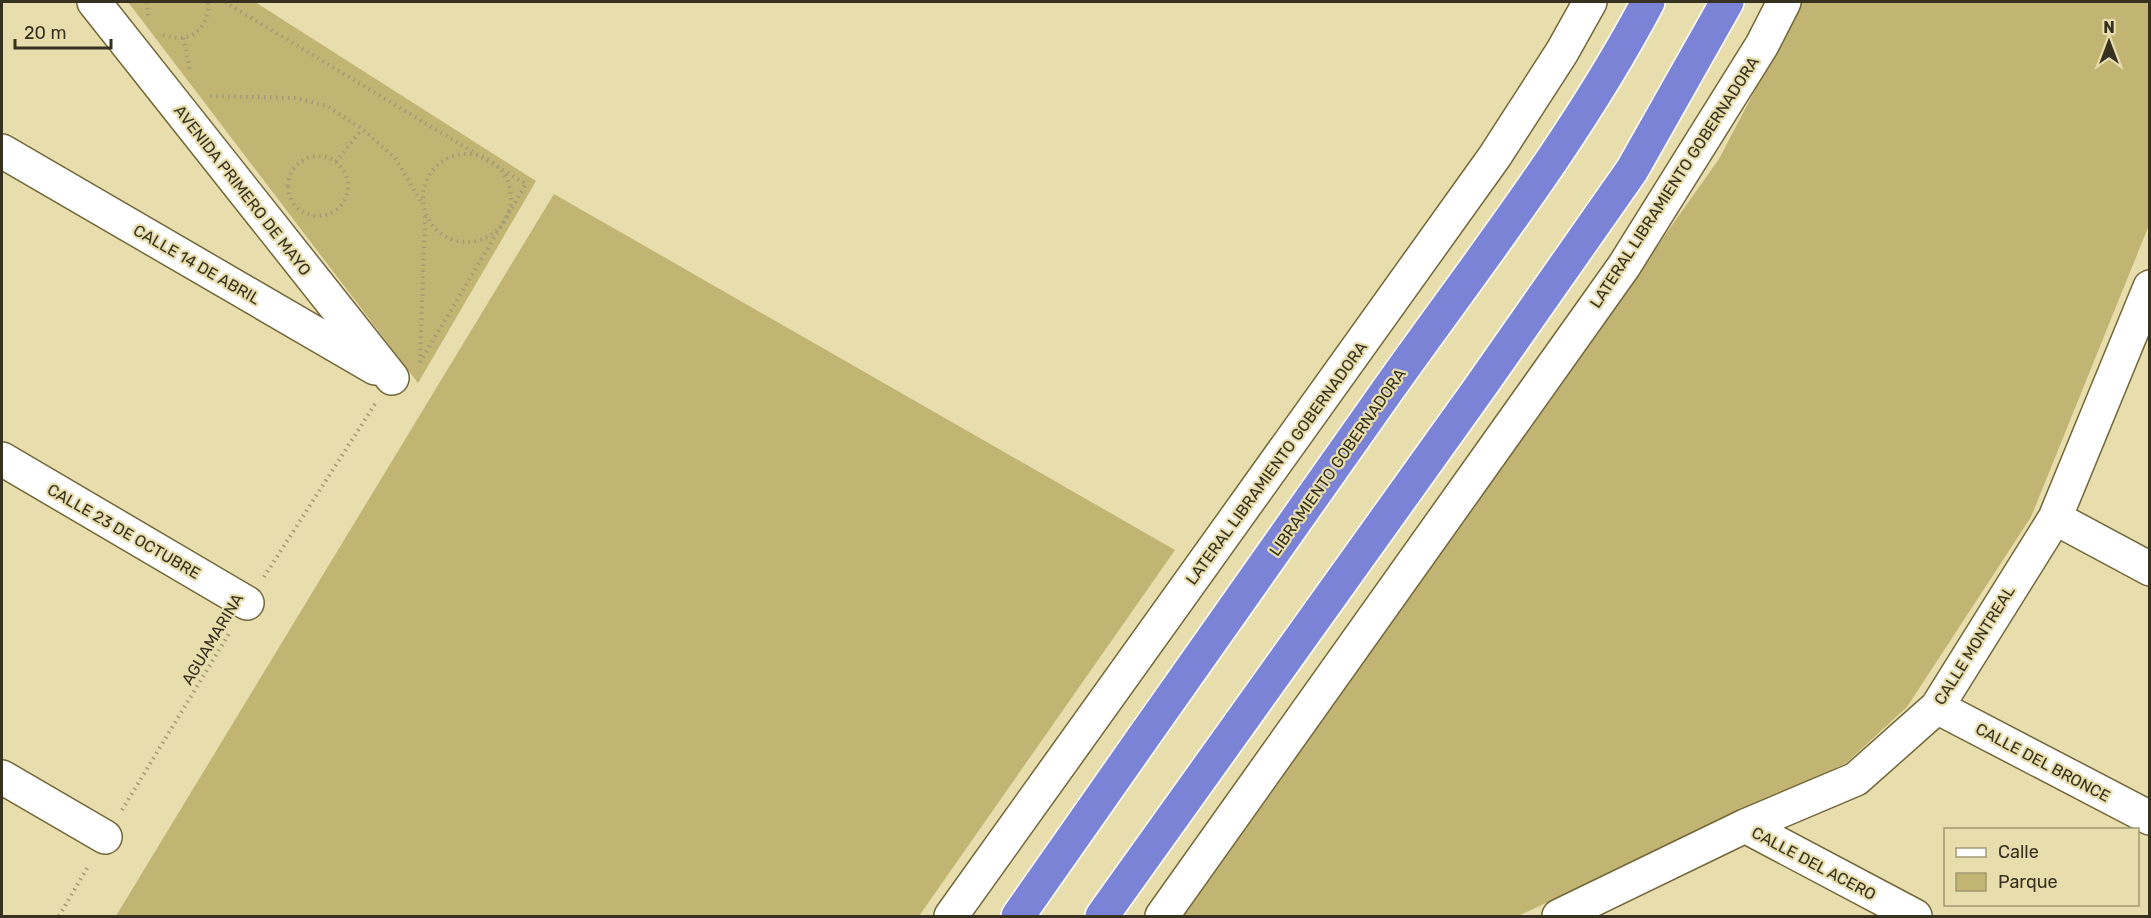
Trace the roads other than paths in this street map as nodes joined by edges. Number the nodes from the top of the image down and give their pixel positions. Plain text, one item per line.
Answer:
1 (94, 2) edge
2 (1590, 2) edge
3 (1648, 2) edge
4 (1728, 2) edge
5 (1784, 2) edge
6 (2, 151) edge
7 (2149, 292) edge
8 (406, 371) joint
9 (2, 459) edge
10 (2055, 518) junction
11 (2150, 568) edge
12 (247, 603) road end
13 (1937, 707) junction
14 (2, 777) edge
15 (2150, 818) edge
16 (1745, 826) junction
17 (105, 837) road end
18 (951, 916) edge
19 (1018, 916) edge
20 (1102, 916) edge
21 (1162, 916) edge
22 (1559, 916) edge
23 (1915, 916) edge

1 - 8 street, AVENIDA PRIMERO DE MAYO
2 - 18 street, LATERAL LIBRAMIENTO GOBERNADORA
3 - 19 highway, LIBRAMIENTO GOBERNADORA
4 - 20 highway
5 - 21 street, LATERAL LIBRAMIENTO GOBERNADORA
6 - 8 street, CALLE 14 DE ABRIL
7 - 10 street, CALLE MONTREAL
9 - 12 street, CALLE 23 DE OCTUBRE
10 - 11 street
10 - 13 street, CALLE MONTREAL
13 - 15 street, CALLE DEL BRONCE
13 - 16 street, CALLE MONTREAL
14 - 17 street
16 - 22 street, CALLE MONTREAL
16 - 23 street, CALLE DEL ACERO

